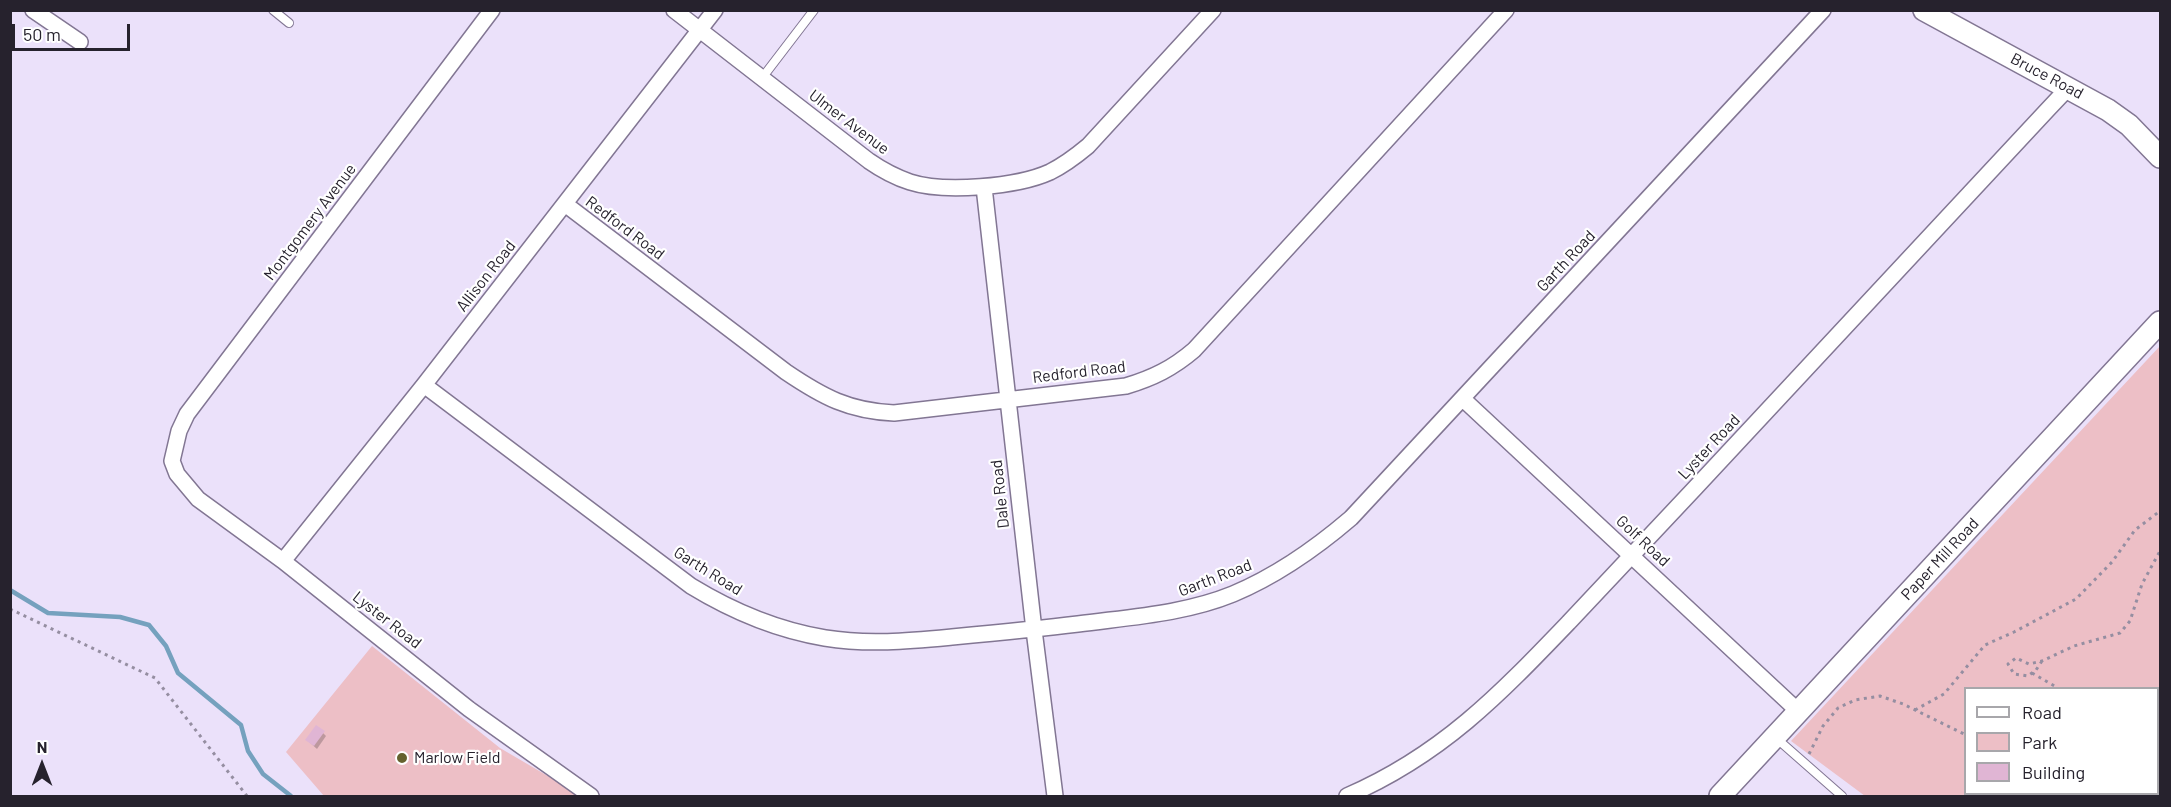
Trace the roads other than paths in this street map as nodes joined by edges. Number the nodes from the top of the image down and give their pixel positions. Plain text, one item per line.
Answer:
1 (33, 10) edge
2 (273, 10) edge
3 (492, 10) edge
4 (674, 10) edge
5 (715, 10) edge
6 (814, 10) edge
7 (1213, 10) edge
8 (1506, 10) edge
9 (1823, 10) edge
10 (1924, 10) edge
11 (289, 23) dead end
12 (699, 30) junction
13 (80, 42) dead end
14 (762, 79) junction
15 (2069, 87) junction
16 (2160, 157) edge
17 (984, 187) junction
18 (565, 204) junction
19 (2160, 322) edge
20 (424, 385) junction
21 (1007, 399) junction
22 (1462, 399) junction
23 (172, 461) joint
24 (1632, 555) junction
25 (283, 561) junction
26 (1034, 630) junction
27 (1798, 711) junction
28 (1774, 737) junction
29 (591, 796) edge
30 (1055, 796) edge
31 (1347, 796) edge
32 (1719, 796) edge
33 (1842, 796) edge

1 - 13 street
2 - 11 lane
3 - 23 street, Montgomery Avenue
4 - 12 street, Ulmer Avenue
5 - 12 street, Allison Road
6 - 14 lane
7 - 17 street, Ulmer Avenue
8 - 21 street, Redford Road
9 - 22 street, Garth Road
10 - 15 street, Bruce Road
12 - 14 street, Ulmer Avenue
12 - 18 street, Allison Road
14 - 17 street, Ulmer Avenue
15 - 16 street, Bruce Road
15 - 24 street, Lyster Road
17 - 21 street, Dale Road
18 - 20 street, Allison Road
18 - 21 street, Redford Road
19 - 27 street, Paper Mill Road
20 - 25 street, Allison Road
20 - 26 street, Garth Road
21 - 26 street, Dale Road
22 - 24 street, Golf Road
22 - 26 street, Garth Road
23 - 25 street, Lyster Road
24 - 27 street, Golf Road
24 - 31 street, Lyster Road
25 - 29 street, Lyster Road
26 - 30 street, Dale Road
27 - 28 street, Paper Mill Road
28 - 32 street, Paper Mill Road
28 - 33 lane

